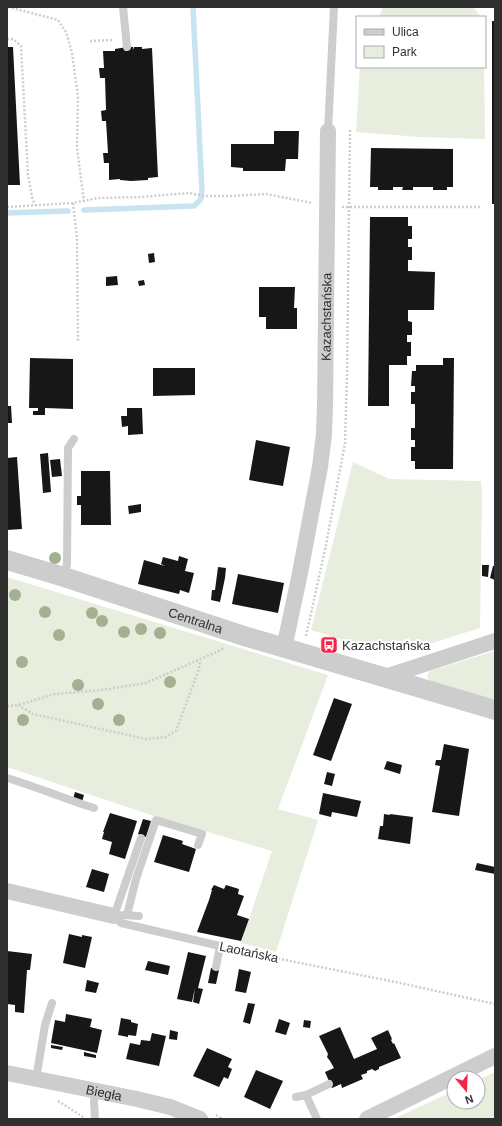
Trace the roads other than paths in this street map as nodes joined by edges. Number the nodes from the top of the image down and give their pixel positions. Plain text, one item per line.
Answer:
1 (123, 7) edge
2 (334, 7) edge
3 (127, 47) dead end
4 (328, 131) joint
5 (74, 439) dead end
6 (7, 560) edge
7 (64, 577) junction
8 (495, 641) edge
9 (284, 648) junction
10 (385, 677) junction
11 (495, 710) edge
12 (7, 778) edge
13 (94, 808) dead end
14 (141, 838) dead end
15 (198, 845) dead end
16 (7, 891) edge
17 (121, 916) junction
18 (139, 916) dead end
19 (216, 967) dead end
20 (52, 1003) dead end
21 (495, 1056) edge
22 (7, 1073) edge
23 (36, 1079) junction
24 (329, 1084) dead end
25 (95, 1090) junction
26 (306, 1095) junction
27 (296, 1097) dead end
28 (95, 1119) edge
29 (200, 1119) edge
30 (317, 1119) edge
31 (367, 1119) edge

1 - 3 lane
2 - 4 lane, Kazachstańska
4 - 9 street, Kazachstańska
5 - 7 lane
6 - 7 street, Centralna
7 - 9 street, Centralna
8 - 10 street
9 - 10 street, Centralna
10 - 11 street, Centralna
12 - 13 lane
14 - 17 lane
15 - 17 lane
16 - 17 street, Laotańska
17 - 18 lane
17 - 19 lane, Laotańska
20 - 23 lane
21 - 31 street
22 - 23 street, Biegła
23 - 25 street, Biegła
24 - 26 lane
25 - 28 lane
25 - 29 street, Biegła
26 - 27 lane
26 - 30 lane

